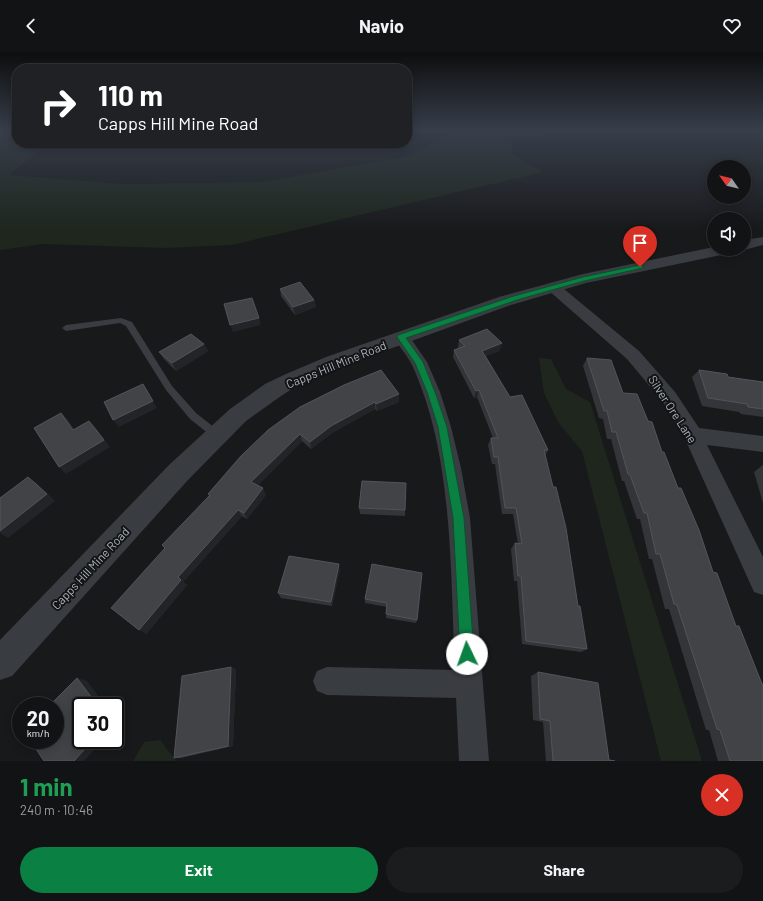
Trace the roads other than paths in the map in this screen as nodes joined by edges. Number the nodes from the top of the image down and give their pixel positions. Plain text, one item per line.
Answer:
1 (763, 241) edge
2 (751, 244) edge
3 (707, 253) edge
4 (553, 287) junction
5 (66, 328) dead end
6 (401, 337) junction
7 (217, 435) junction
8 (693, 435) junction
9 (763, 444) edge
10 (763, 583) edge
11 (0, 664) edge
12 (327, 681) dead end
13 (469, 684) junction
14 (474, 761) edge

1 - 2 street
3 - 4 street, Capps Hill Mine Road
4 - 6 street, Capps Hill Mine Road
4 - 8 street, Silver Ore Lane
5 - 7 lane
6 - 7 street, Capps Hill Mine Road
6 - 13 street
7 - 11 street, Capps Hill Mine Road
8 - 9 street
8 - 10 street, Silver Ore Lane
12 - 13 street
13 - 14 street

